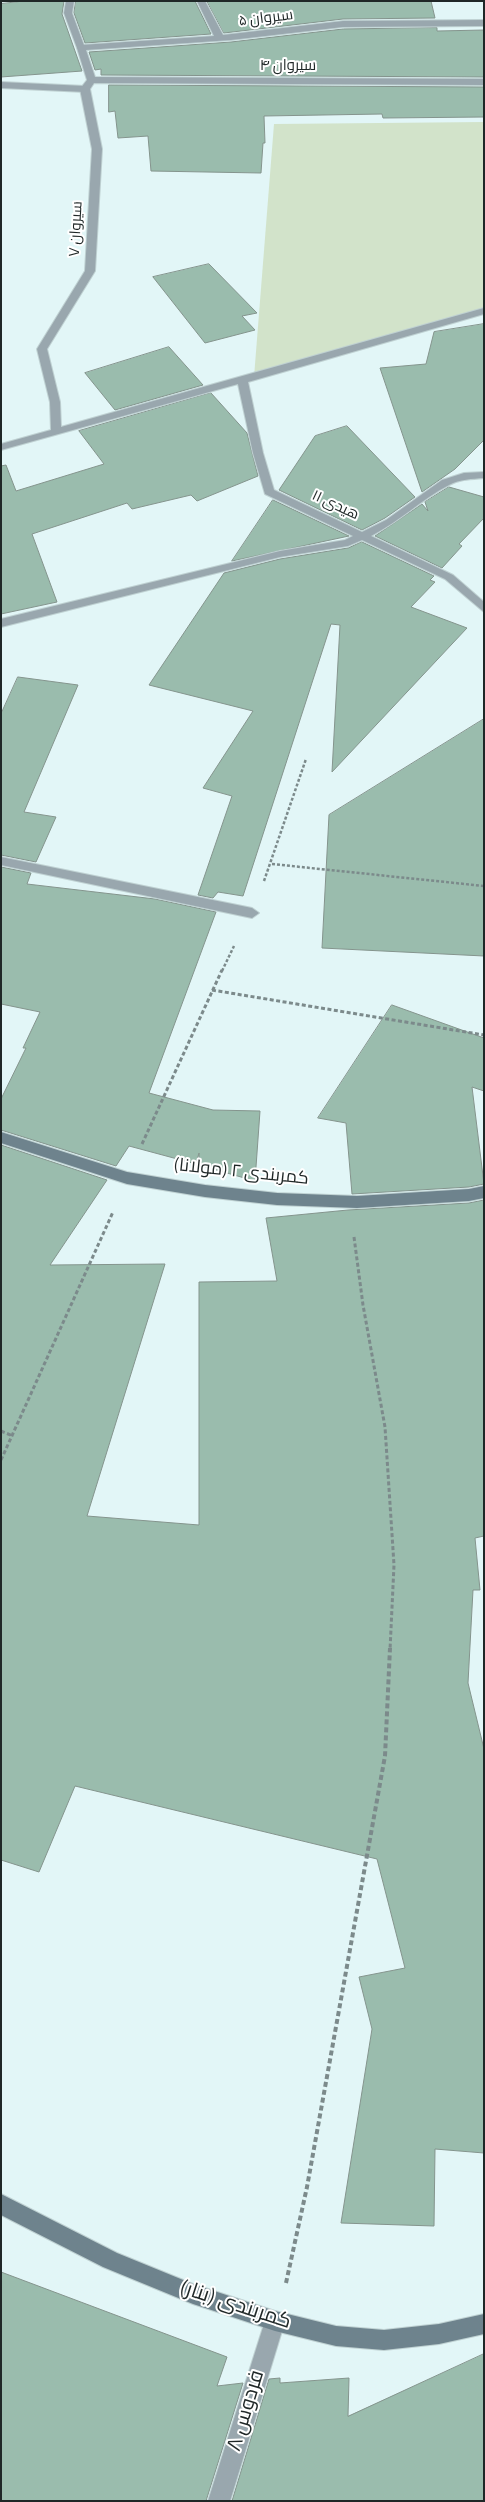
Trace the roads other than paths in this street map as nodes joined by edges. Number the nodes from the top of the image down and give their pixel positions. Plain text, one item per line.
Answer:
1 (70, 1) edge
2 (201, 1) edge
3 (484, 23) edge
4 (220, 38) junction
5 (81, 48) junction
6 (91, 80) junction
7 (484, 82) edge
8 (1, 85) edge
9 (85, 89) junction
10 (484, 311) edge
11 (243, 381) junction
12 (56, 433) junction
13 (1, 447) edge
14 (484, 475) edge
15 (364, 536) junction
16 (484, 608) edge
17 (1, 623) edge
18 (1, 861) edge
19 (252, 913) road end
20 (1, 1137) edge
21 (484, 1192) edge
22 (1, 2204) edge
23 (275, 2321) junction
24 (484, 2324) edge
25 (219, 2501) edge

1 - 5 street
2 - 4 street
3 - 4 street, سیروان ۵
4 - 5 street, سیروان ۵
5 - 6 street
6 - 7 street, سیروان ۴
6 - 9 street
8 - 9 street
9 - 12 street, سیروان ۷
10 - 11 street
11 - 12 street
11 - 15 street, هیدی ۱۱
12 - 13 street
14 - 15 street
15 - 16 street, هیدی ۱۱
15 - 17 street
18 - 19 street
20 - 21 street, کمربندی ۲ (مولانا)
22 - 23 street, کمربندی (بنار)
23 - 24 street, کمربندی (بنار)
23 - 25 street, فردوس ۸

